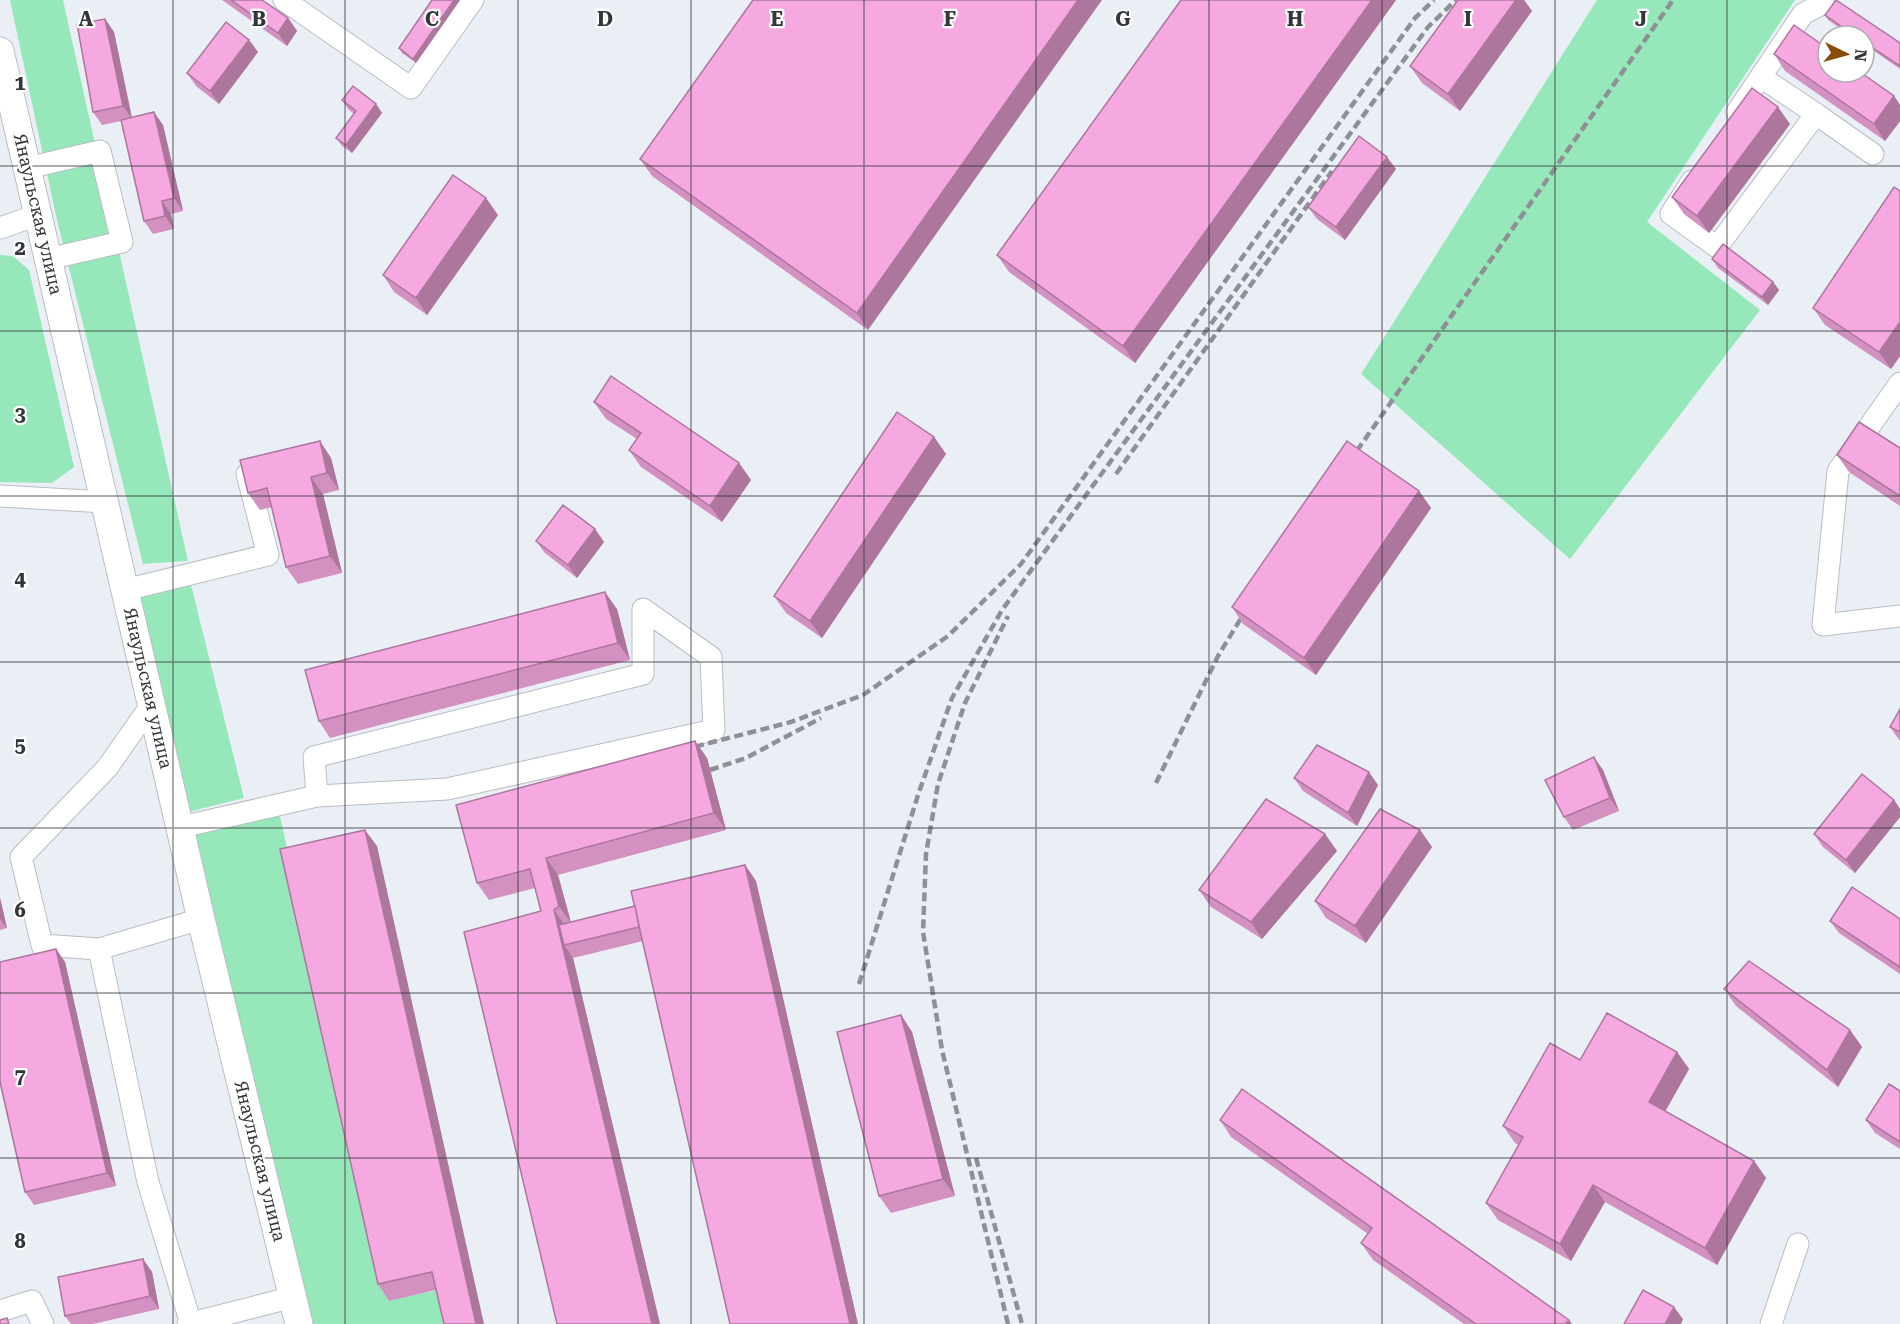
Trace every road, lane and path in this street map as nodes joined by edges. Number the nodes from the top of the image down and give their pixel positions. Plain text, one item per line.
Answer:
1 (284, 0) edge
2 (473, 0) edge
3 (1823, 0) edge
4 (0, 51) edge
5 (1761, 77) junction
6 (1816, 114) junction
7 (1729, 126) edge
8 (1873, 154) dead end
9 (1703, 165) edge
10 (27, 168) junction
11 (38, 215) junction
12 (0, 228) edge
13 (48, 259) junction
14 (1900, 383) edge
15 (267, 463) edge
16 (0, 496) edge
17 (105, 502) junction
18 (125, 590) junction
19 (1900, 616) edge
20 (152, 704) junction
21 (317, 796) junction
22 (180, 827) junction
23 (201, 919) junction
24 (99, 949) junction
25 (1798, 1244) dead end
26 (293, 1297) junction
27 (0, 1311) edge
28 (44, 1324) edge
29 (190, 1324) edge
30 (299, 1324) edge
31 (1771, 1324) edge

1 - 2 street
3 - 5 street
4 - 10 main road, Янаульская улица
5 - 6 street
5 - 7 street
6 - 8 street
6 - 9 street
10 - 11 main road, Янаульская улица
10 - 13 street
11 - 12 street
11 - 13 main road, Янаульская улица
13 - 17 main road, Янаульская улица
14 - 19 street
15 - 18 street
16 - 17 street
17 - 18 main road, Янаульская улица
18 - 20 main road, Янаульская улица
20 - 22 main road, Янаульская улица
20 - 24 street
21 - 21 street
21 - 22 street
22 - 23 main road, Янаульская улица
23 - 24 street
23 - 26 main road, Янаульская улица
24 - 29 street
25 - 31 street
26 - 29 street
26 - 30 main road, Янаульская улица
27 - 28 street

